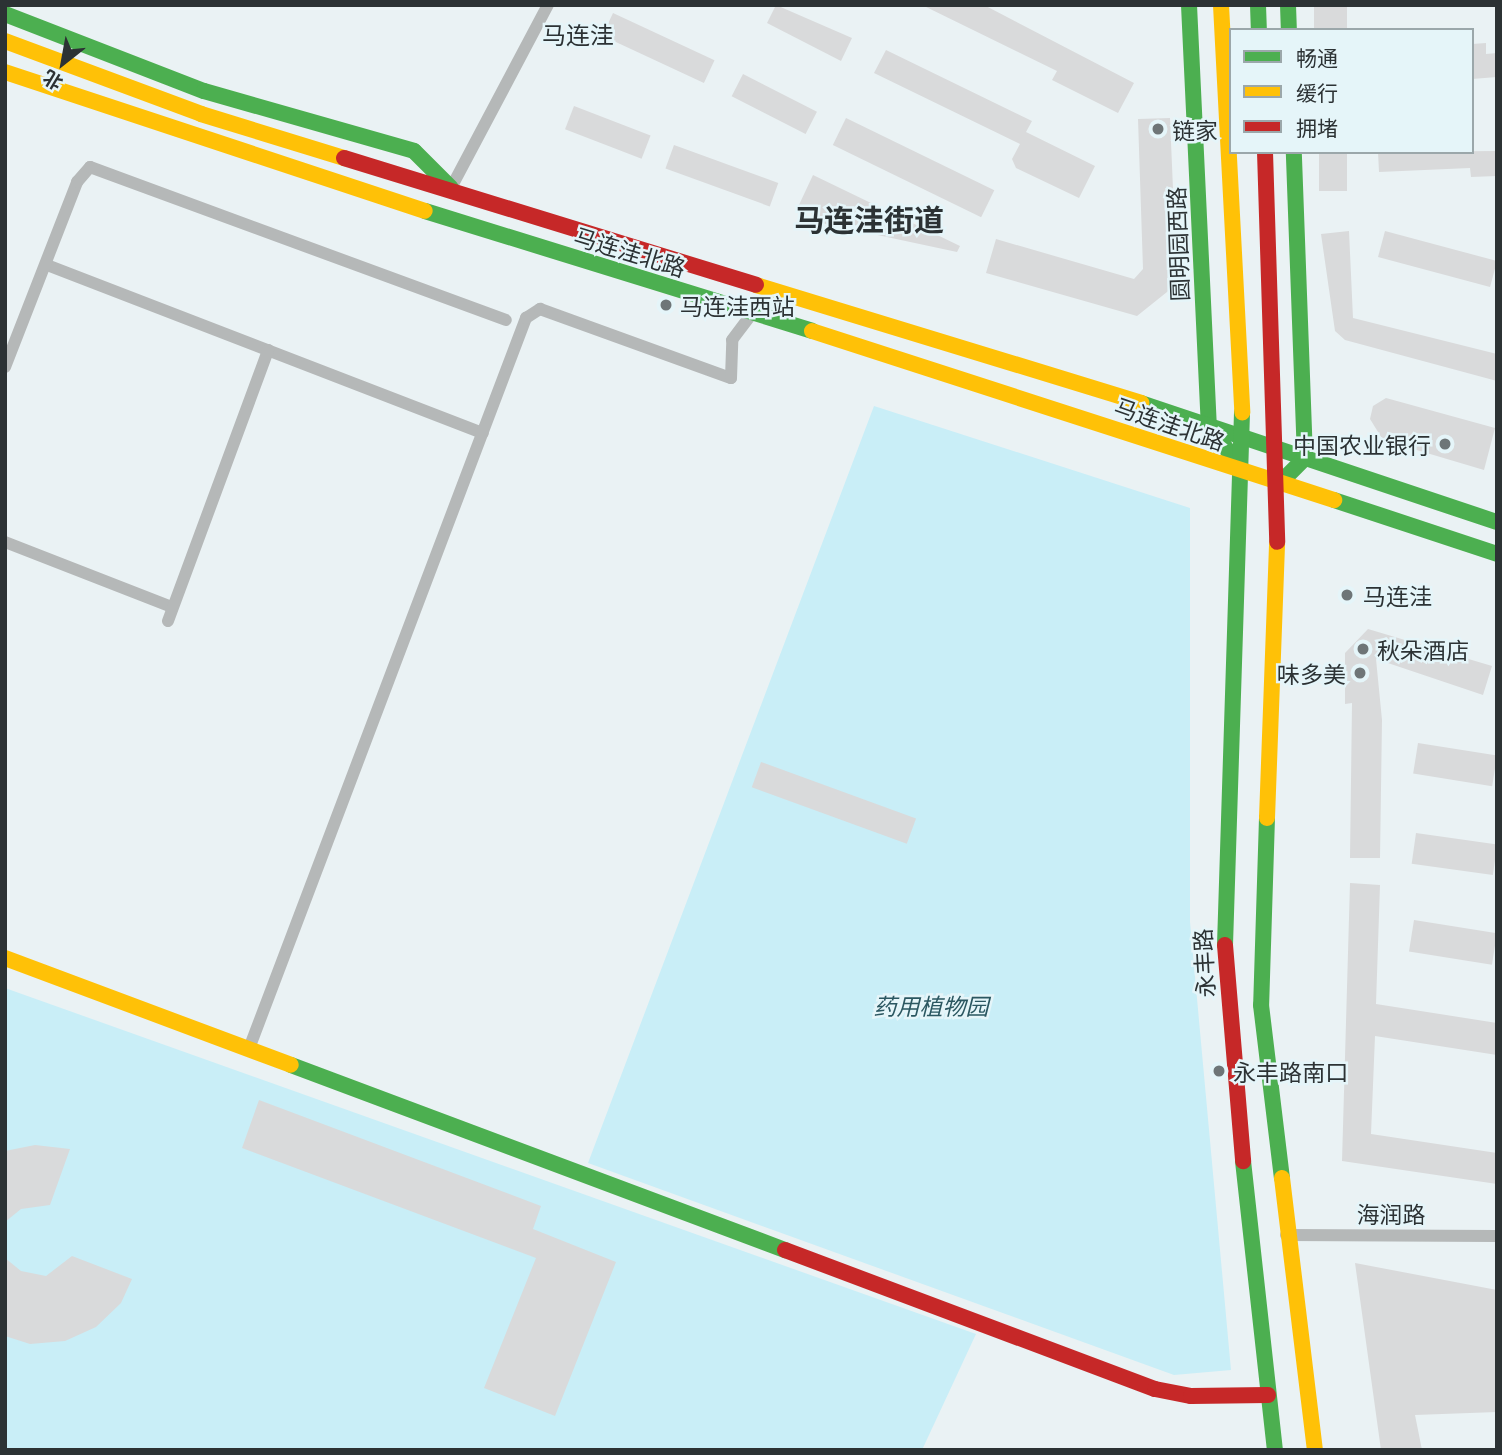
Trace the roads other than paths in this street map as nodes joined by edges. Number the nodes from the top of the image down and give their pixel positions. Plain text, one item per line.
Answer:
1 (548, 5) edge
2 (1189, 5) edge
3 (1221, 5) edge
4 (1258, 5) edge
5 (1289, 5) edge
6 (5, 14) edge
7 (1259, 28) edge
8 (1289, 28) edge
9 (5, 41) edge
10 (5, 72) edge
11 (1265, 154) edge
12 (1294, 154) edge
13 (451, 188) junction
14 (47, 265) junction
15 (752, 313) junction
16 (506, 320) dead end
17 (268, 350) junction
18 (5, 367) edge
19 (1209, 424) junction
20 (483, 433) junction
21 (1243, 435) junction
22 (1279, 449) junction
23 (1305, 458) junction
24 (1241, 471) junction
25 (1279, 484) junction
26 (1497, 522) edge
27 (5, 542) edge
28 (1497, 554) edge
29 (5, 958) edge
30 (250, 1046) junction
31 (1286, 1235) junction
32 (1497, 1236) edge
33 (1268, 1395) junction
34 (1275, 1450) edge
35 (1315, 1450) edge

1 - 13 street
2 - 19 main road, 圆明园西路
3 - 21 main road
4 - 7 main road
5 - 8 main road
6 - 13 main road, 马连洼北路
9 - 13 main road, 马连洼北路
10 - 15 main road, 马连洼北路
11 - 22 main road
12 - 23 main road
13 - 19 main road, 马连洼北路
14 - 16 street
14 - 17 street
14 - 18 street
15 - 20 street
15 - 24 main road, 马连洼北路
17 - 20 street
17 - 27 street
19 - 21 main road, 马连洼北路
19 - 24 main road
20 - 30 street
21 - 22 main road, 马连洼北路
21 - 24 main road, 永丰路
22 - 23 main road
22 - 25 main road
23 - 25 main road
23 - 26 main road
24 - 25 main road, 马连洼北路
24 - 33 main road, 永丰路
25 - 28 main road
25 - 31 main road
29 - 30 main road
30 - 33 main road
31 - 32 street, 海润路
31 - 35 main road
33 - 34 main road, 永丰路

